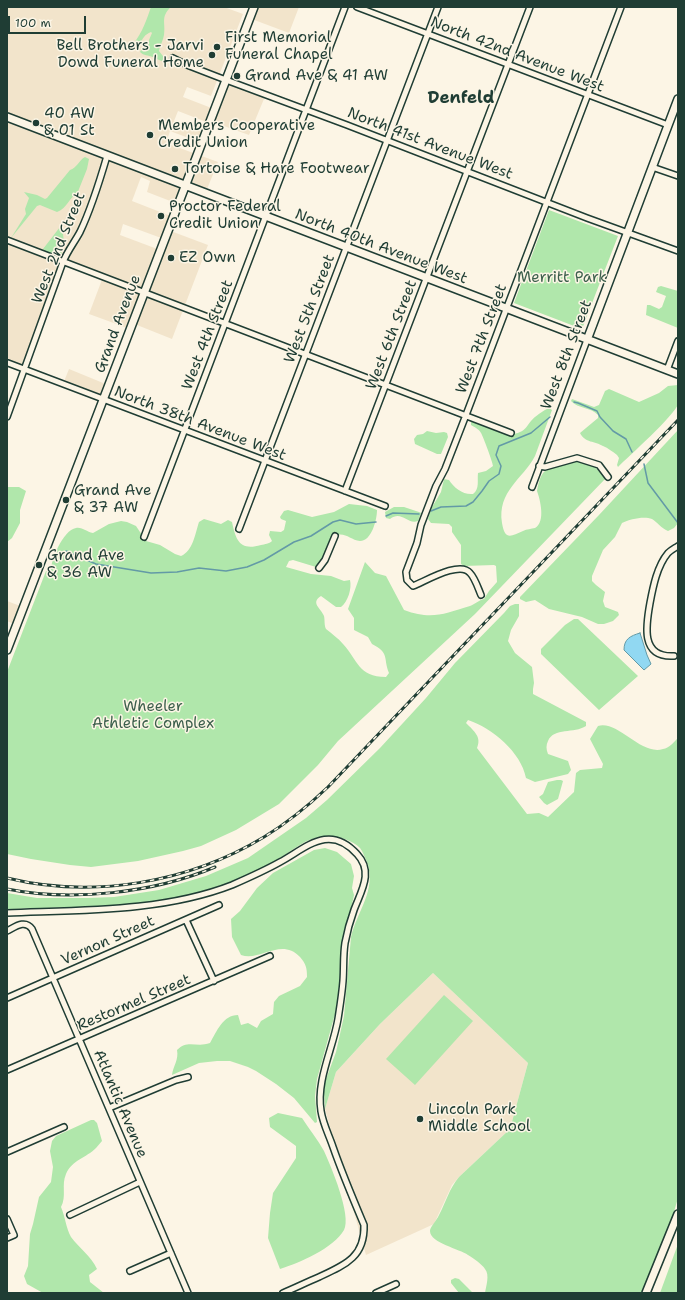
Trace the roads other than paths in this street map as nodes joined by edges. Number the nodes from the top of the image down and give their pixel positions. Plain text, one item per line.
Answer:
1 (254, 7) edge
2 (346, 7) edge
3 (357, 7) edge
4 (438, 7) edge
5 (530, 7) edge
6 (621, 7) edge
7 (428, 34) junction
8 (173, 58) dead end
9 (508, 64) junction
10 (226, 80) junction
11 (588, 95) junction
12 (678, 99) edge
13 (307, 110) junction
14 (7, 118) edge
15 (668, 125) junction
16 (387, 140) junction
17 (107, 156) junction
18 (652, 167) junction
19 (468, 171) junction
20 (678, 176) edge
21 (185, 186) junction
22 (547, 202) junction
23 (266, 217) junction
24 (627, 232) junction
25 (7, 240) edge
26 (346, 247) junction
27 (678, 252) edge
28 (63, 262) junction
29 (427, 278) junction
30 (144, 292) junction
31 (507, 309) junction
32 (225, 324) junction
33 (587, 340) junction
34 (678, 341) edge
35 (306, 355) junction
36 (8, 363) edge
37 (25, 370) junction
38 (667, 370) junction
39 (678, 374) edge
40 (386, 385) junction
41 (103, 400) junction
42 (466, 416) junction
43 (7, 417) edge
44 (185, 431) junction
45 (512, 433) dead end
46 (265, 461) junction
47 (539, 466) junction
48 (608, 477) dead end
49 (532, 487) dead end
50 (345, 491) junction
51 (385, 506) dead end
52 (239, 529) dead end
53 (335, 536) dead end
54 (144, 537) dead end
55 (678, 546) edge
56 (319, 568) dead end
57 (481, 595) dead end
58 (7, 650) edge
59 (674, 656) dead end
60 (219, 905) dead end
61 (7, 914) edge
62 (186, 920) junction
63 (7, 931) edge
64 (270, 956) dead end
65 (53, 978) junction
66 (214, 981) junction
67 (7, 998) edge
68 (79, 1039) junction
69 (7, 1070) edge
70 (188, 1077) dead end
71 (109, 1108) junction
72 (64, 1127) dead end
73 (7, 1152) edge
74 (140, 1182) junction
75 (678, 1214) edge
76 (70, 1215) dead end
77 (7, 1219) edge
78 (7, 1238) edge
79 (171, 1253) junction
80 (130, 1271) dead end
81 (396, 1284) dead end
82 (188, 1293) edge
83 (282, 1293) edge
84 (376, 1293) edge
85 (646, 1293) edge

1 - 10 street, Grand Avenue
2 - 13 street, West 4th Street
3 - 7 street, North 42nd Avenue West
4 - 7 street, West 5th Street
5 - 9 street, West 6th Street
6 - 11 street, West 7th Street
7 - 9 street, North 42nd Avenue West
7 - 16 street, West 5th Street
8 - 10 street, North 41st Avenue West
9 - 11 street, North 42nd Avenue West
9 - 19 street, West 6th Street
10 - 13 street, North 41st Avenue West
10 - 21 street, Grand Avenue
11 - 15 street, North 42nd Avenue West
11 - 22 street, West 7th Street
12 - 15 street, West 8th Street
13 - 16 street, North 41st Avenue West
13 - 23 street, West 4th Street
14 - 17 street, North 40th Avenue West
15 - 18 street, West 8th Street
16 - 19 street, North 41st Avenue West
16 - 26 street, West 5th Street
17 - 21 street, North 40th Avenue West
17 - 28 street, West 2nd Street
18 - 20 street
18 - 24 street, West 8th Street
19 - 22 street, North 41st Avenue West
19 - 29 street, West 6th Street
21 - 23 street, North 40th Avenue West
21 - 30 street, Grand Avenue
22 - 24 street, North 41st Avenue West
22 - 31 street, West 7th Street
23 - 26 street, North 40th Avenue West
23 - 32 street, West 4th Street
24 - 27 street, North 41st Avenue West
24 - 33 street, West 8th Street
25 - 28 street
26 - 29 street, North 40th Avenue West
26 - 35 street, West 5th Street
28 - 30 street
28 - 37 street, West 2nd Street
29 - 31 street, North 40th Avenue West
29 - 40 street, West 6th Street
30 - 32 street
30 - 41 street, Grand Avenue
31 - 33 street, North 40th Avenue West
31 - 42 street, West 7th Street
32 - 35 street
32 - 44 street, West 4th Street
33 - 38 street, North 40th Avenue West
33 - 47 street, West 8th Street
34 - 38 street
35 - 40 street
35 - 46 street, West 5th Street
36 - 37 street, North 38th Avenue West
37 - 41 street, North 38th Avenue West
37 - 43 street, West 2nd Street
38 - 39 street, North 40th Avenue West
40 - 42 street
40 - 50 street, West 6th Street
41 - 44 street, North 38th Avenue West
41 - 58 street, Grand Avenue
42 - 45 street
42 - 57 street, West 7th Street
44 - 46 street, North 38th Avenue West
44 - 54 street, West 4th Street
46 - 50 street, North 38th Avenue West
46 - 52 street, West 5th Street
47 - 48 street
47 - 49 street, West 8th Street
50 - 51 street, North 38th Avenue West
53 - 56 street
55 - 59 street
60 - 62 street, Vernon Street
61 - 83 street
62 - 65 street, Vernon Street
62 - 66 street
63 - 65 street, Atlantic Avenue
64 - 66 street, Restormel Street
65 - 67 street, Vernon Street
65 - 68 street, Atlantic Avenue
66 - 68 street, Restormel Street
68 - 69 street, Restormel Street
68 - 71 street, Atlantic Avenue
70 - 71 street
71 - 74 street, Atlantic Avenue
72 - 73 street
74 - 76 street
74 - 79 street, Atlantic Avenue
75 - 85 street
77 - 78 street
79 - 80 street
79 - 82 street, Atlantic Avenue
81 - 84 street

